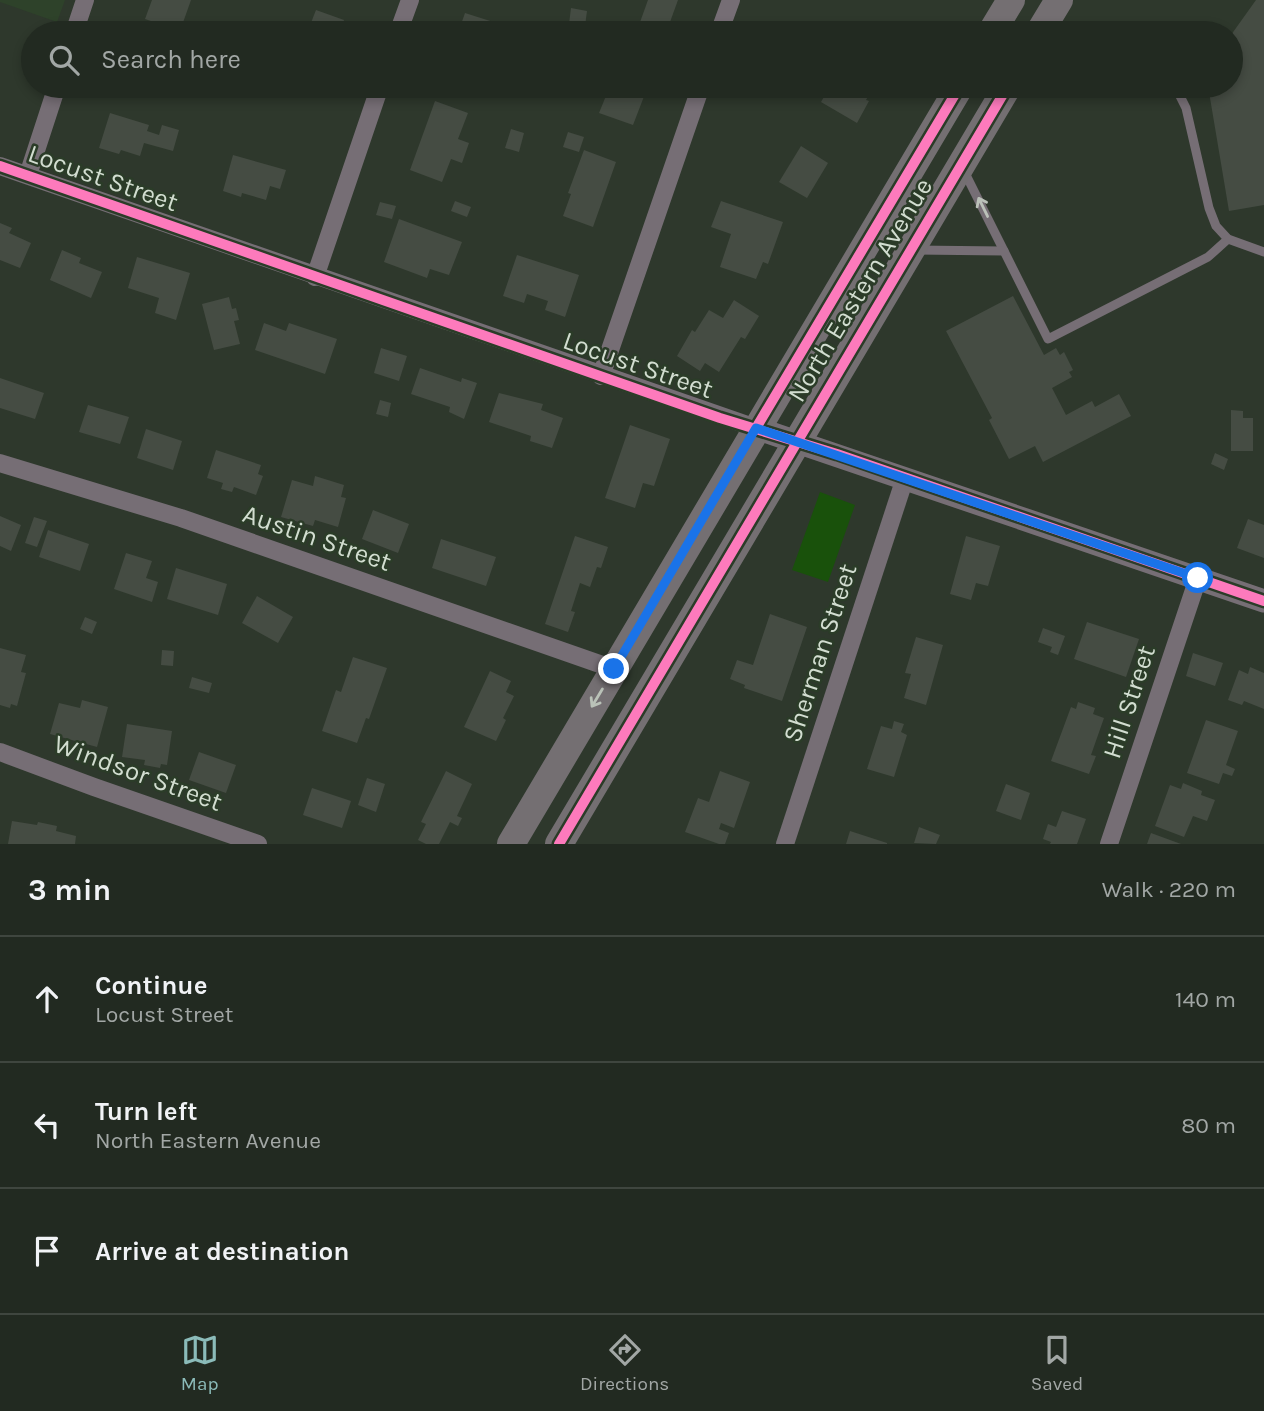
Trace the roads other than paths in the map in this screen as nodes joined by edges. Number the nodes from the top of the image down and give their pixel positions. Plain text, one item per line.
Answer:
1 (85, 0) edge
2 (410, 0) edge
3 (731, 0) edge
4 (1011, 0) edge
5 (78, 21) edge
6 (402, 21) edge
7 (723, 21) edge
8 (998, 21) edge
9 (53, 98) edge
10 (376, 98) edge
11 (697, 98) edge
12 (953, 98) edge
13 (1001, 98) edge
14 (1181, 98) edge
15 (961, 164) junction
16 (0, 166) edge
17 (28, 175) junction
18 (1228, 239) junction
19 (910, 250) junction
20 (1004, 251) junction
21 (1264, 252) edge
22 (315, 277) junction
23 (601, 376) junction
24 (756, 428) junction
25 (797, 441) junction
26 (0, 463) edge
27 (905, 478) junction
28 (1198, 578) junction
29 (1264, 601) edge
30 (614, 669) junction
31 (0, 751) edge
32 (258, 844) edge
33 (511, 844) edge
34 (559, 844) edge
35 (785, 844) edge
36 (1109, 844) edge

1 - 5 street
2 - 6 street
3 - 7 street
4 - 8 main road
9 - 17 street
10 - 22 street
11 - 23 street
12 - 24 main road, North Eastern Avenue
13 - 15 main road, North Eastern Avenue
14 - 18 lane
15 - 19 main road, North Eastern Avenue
20 -> 15 lane
16 - 17 street, Locust Street
17 - 22 street, Locust Street
18 - 20 lane
18 - 21 lane
19 - 20 lane
19 - 25 main road, North Eastern Avenue
22 - 23 street, Locust Street
23 - 24 street, Locust Street
24 - 25 street, Locust Street
24 - 30 main road, North Eastern Avenue
25 - 27 street, Locust Street
25 - 34 main road, North Eastern Avenue
26 - 30 street, Austin Street
27 - 28 street, Locust Street
27 - 35 street, Sherman Street
28 - 29 street, Locust Street
28 - 36 street, Hill Street
30 -> 33 main road, North Eastern Avenue
31 - 32 street, Windsor Street

